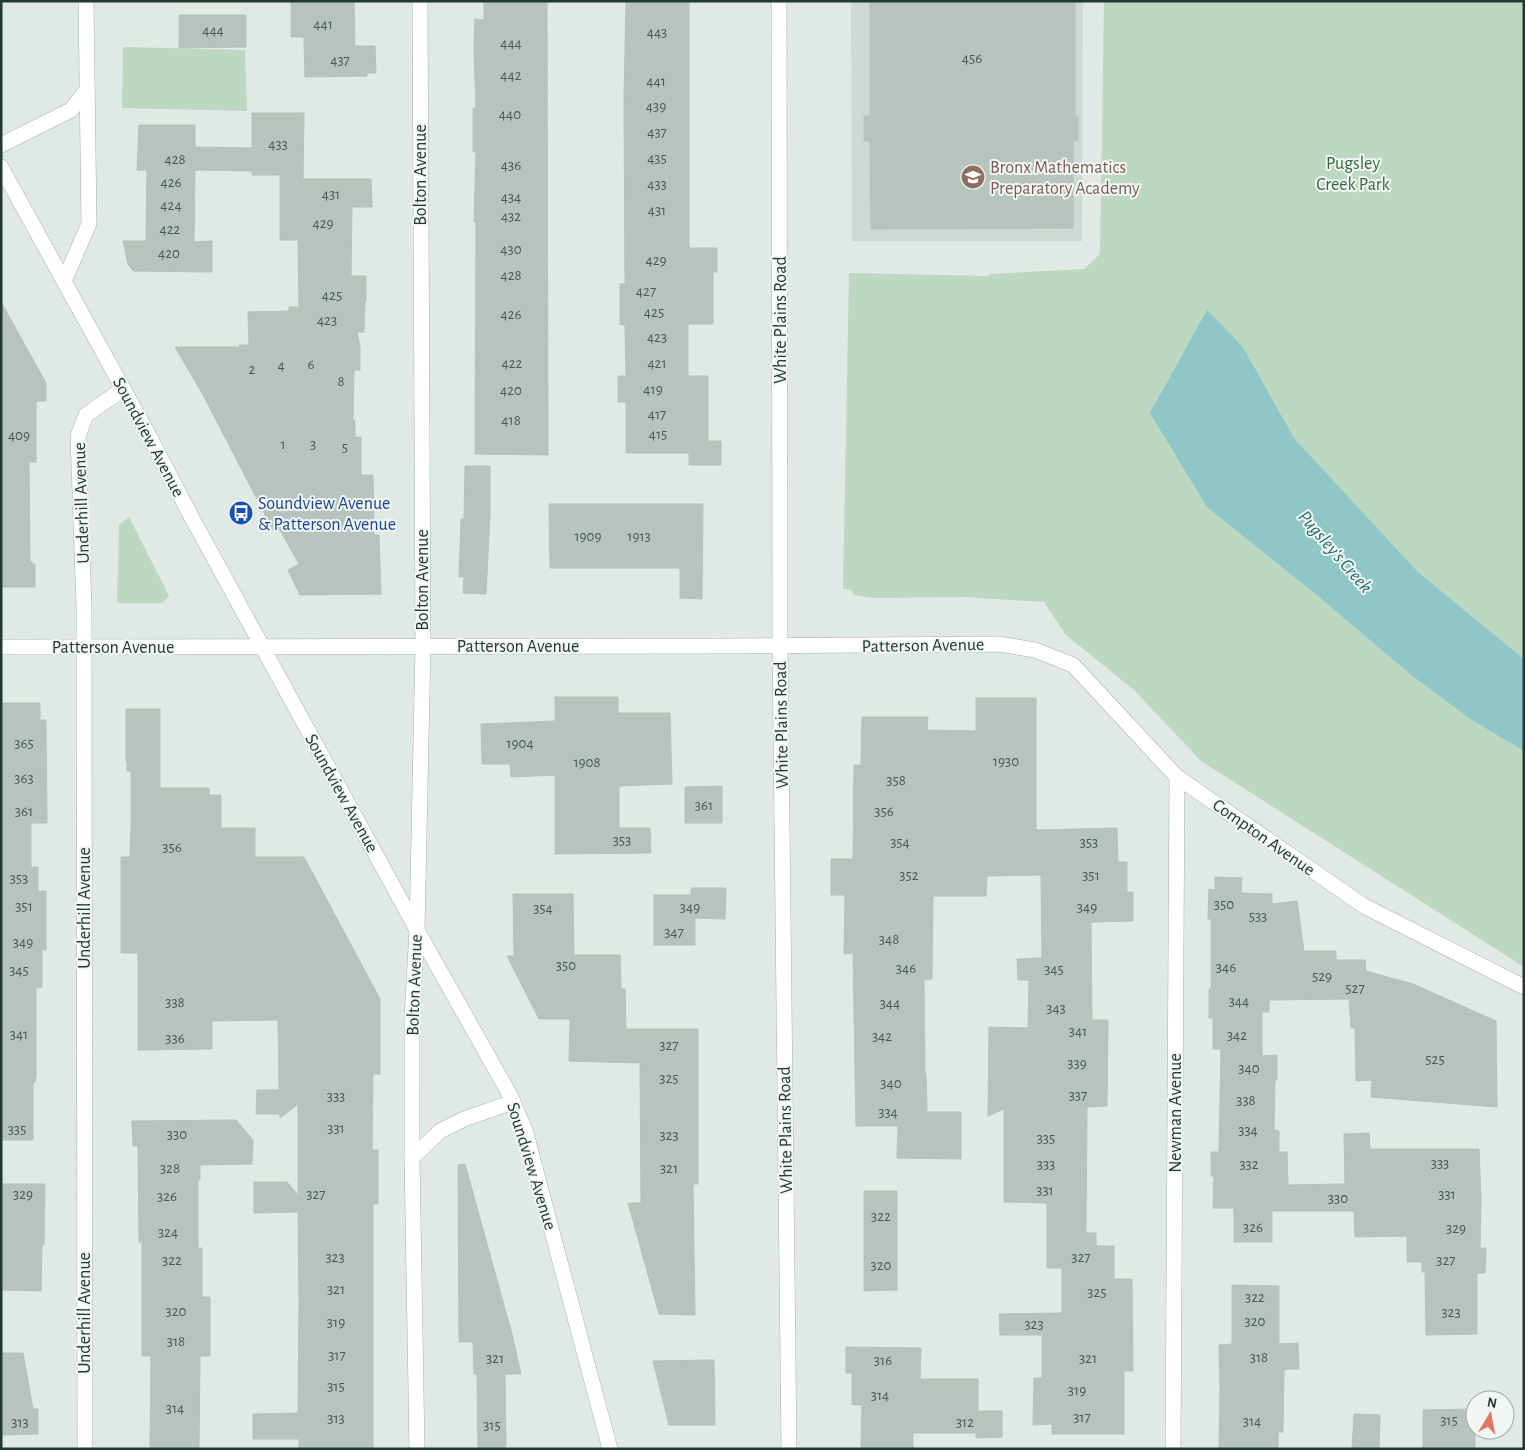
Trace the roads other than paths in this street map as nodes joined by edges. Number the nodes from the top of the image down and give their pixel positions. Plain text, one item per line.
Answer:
1 (86, 1) edge
2 (420, 1) edge
3 (779, 1) edge
4 (87, 90) junction
5 (1, 145) edge
6 (1, 167) edge
7 (64, 281) junction
8 (123, 389) junction
9 (422, 646) junction
10 (780, 646) junction
11 (1, 647) edge
12 (84, 647) junction
13 (262, 647) junction
14 (1035, 650) joint
15 (1177, 777) junction
16 (416, 930) junction
17 (1524, 987) edge
18 (513, 1102) junction
19 (412, 1158) junction
20 (84, 1449) edge
21 (417, 1449) edge
22 (610, 1449) edge
23 (789, 1449) edge
24 (1173, 1449) edge

1 - 4 street
2 - 9 street, Bolton Avenue
3 - 10 street, White Plains Road
4 - 5 street
4 - 7 street
6 - 7 street, Soundview Avenue
7 - 8 street, Soundview Avenue
8 - 12 street, Underhill Avenue
8 - 13 street, Soundview Avenue
9 - 10 street, Patterson Avenue
9 - 13 street, Patterson Avenue
9 - 16 street, Bolton Avenue
10 - 14 street, Patterson Avenue
10 - 23 street, White Plains Road
11 - 12 street, Patterson Avenue
12 - 13 street, Patterson Avenue
12 - 20 street, Underhill Avenue
13 - 16 street, Soundview Avenue
14 - 15 street, Compton Avenue
15 - 17 street, Compton Avenue
15 - 24 street, Newman Avenue
16 - 18 street, Soundview Avenue
16 - 19 street, Bolton Avenue
18 - 19 street
18 - 22 street, Soundview Avenue
19 - 21 street, Bolton Avenue

